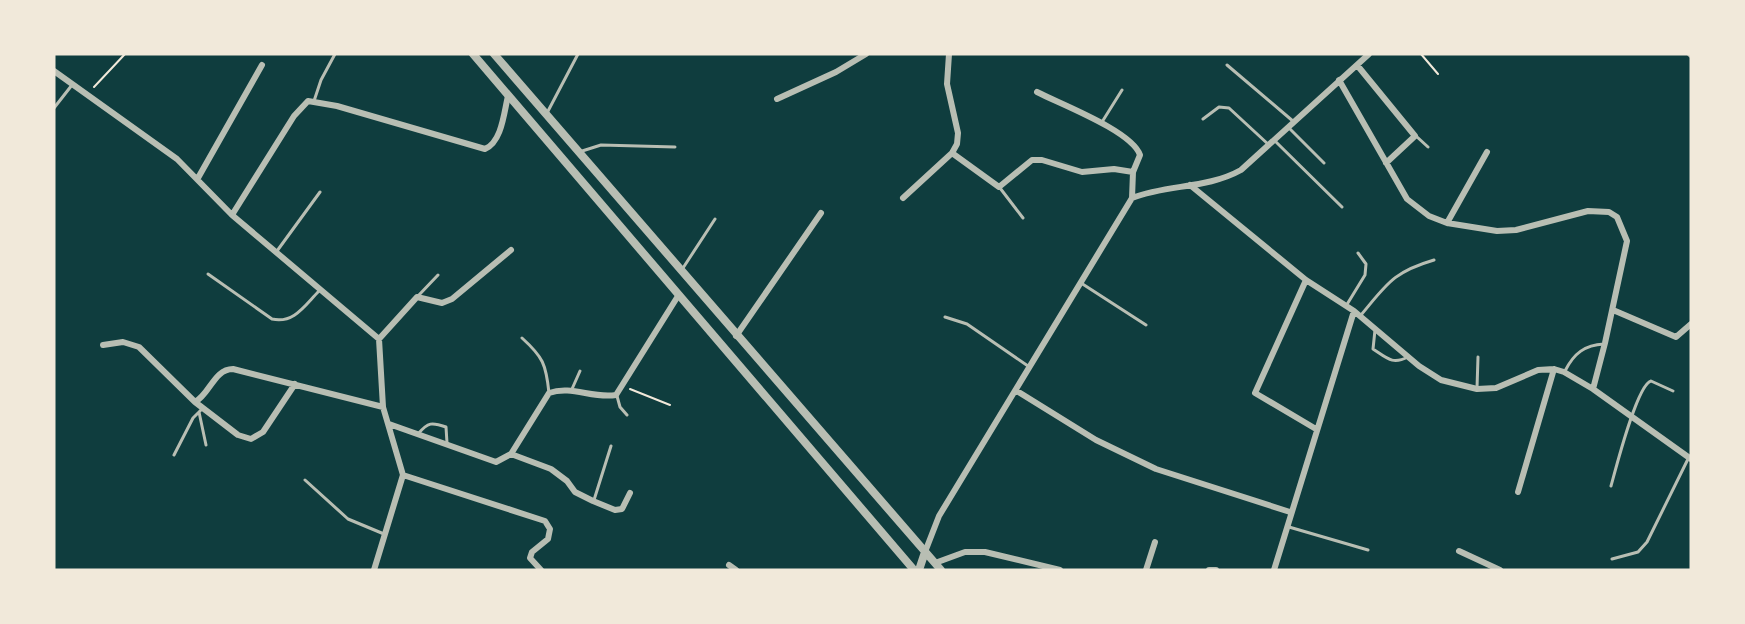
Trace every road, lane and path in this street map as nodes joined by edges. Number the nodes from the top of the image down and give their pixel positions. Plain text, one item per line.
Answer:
1 (125, 54) edge
2 (335, 54) edge
3 (473, 54) edge
4 (494, 54) edge
5 (578, 54) edge
6 (866, 54) edge
7 (949, 54) edge
8 (1369, 54) edge
9 (1421, 54) edge
10 (262, 65) dead end
11 (1227, 65) dead end
12 (1357, 65) junction
13 (54, 71) edge
14 (1438, 74) dead end
15 (1339, 80) junction
16 (72, 85) junction
17 (1122, 90) dead end
18 (1037, 92) dead end
19 (86, 96) junction
20 (508, 96) junction
21 (777, 99) dead end
22 (314, 101) junction
23 (54, 108) edge
24 (546, 115) junction
25 (1203, 119) dead end
26 (1294, 122) junction
27 (1101, 124) junction
28 (1287, 127) junction
29 (1415, 136) junction
30 (1271, 142) junction
31 (675, 147) dead end
32 (1428, 147) dead end
33 (578, 152) junction
34 (1487, 152) dead end
35 (952, 153) junction
36 (1324, 163) dead end
37 (1386, 163) junction
38 (1133, 172) junction
39 (198, 178) junction
40 (1190, 185) junction
41 (999, 187) junction
42 (320, 192) dead end
43 (903, 198) dead end
44 (1132, 198) junction
45 (1342, 207) dead end
46 (821, 213) dead end
47 (232, 216) junction
48 (1023, 218) dead end
49 (715, 219) dead end
50 (1447, 223) junction
51 (511, 250) dead end
52 (276, 253) junction
53 (1358, 253) dead end
54 (1434, 260) dead end
55 (680, 272) junction
56 (208, 274) dead end
57 (438, 275) dead end
58 (1305, 280) junction
59 (1081, 283) junction
60 (319, 291) junction
61 (678, 296) junction
62 (417, 297) junction
63 (1346, 306) junction
64 (1613, 310) junction
65 (1353, 311) junction
66 (945, 316) dead end
67 (1360, 316) junction
68 (1691, 324) edge
69 (1146, 325) dead end
70 (1375, 329) junction
71 (736, 336) junction
72 (522, 338) dead end
73 (379, 339) junction
74 (1605, 343) junction
75 (103, 345) dead end
76 (1409, 357) junction
77 (1478, 357) dead end
78 (1030, 368) junction
79 (1554, 369) junction
80 (580, 371) dead end
81 (1564, 372) junction
82 (296, 384) junction
83 (622, 386) junction
84 (572, 389) junction
85 (1477, 389) junction
86 (1593, 389) junction
87 (1017, 391) junction
88 (1673, 391) dead end
89 (549, 393) junction
90 (616, 395) junction
91 (195, 402) junction
92 (670, 405) dead end
93 (383, 407) junction
94 (201, 410) junction
95 (627, 415) dead end
96 (1632, 417) junction
97 (388, 424) junction
98 (1316, 429) junction
99 (417, 435) junction
100 (206, 445) dead end
101 (446, 445) junction
102 (611, 446) dead end
103 (511, 454) junction
104 (174, 455) dead end
105 (1690, 458) edge
106 (403, 476) junction
107 (305, 480) dead end
108 (1611, 486) dead end
109 (1518, 492) dead end
110 (630, 493) dead end
111 (593, 501) junction
112 (1290, 512) junction
113 (1286, 526) junction
114 (384, 534) junction
115 (1155, 542) dead end
116 (1368, 550) dead end
117 (1459, 551) dead end
118 (925, 552) junction
119 (1612, 559) dead end
120 (1483, 562) junction
121 (729, 565) dead end
122 (938, 567) edge
123 (374, 570) edge
124 (542, 570) edge
125 (736, 570) edge
126 (916, 570) edge
127 (1060, 570) edge
128 (1146, 570) edge
129 (1209, 570) edge
130 (1216, 570) edge
131 (1274, 570) edge
132 (1481, 570) edge
133 (1500, 570) edge

1 - 19 path
2 - 22 lane
3 - 20 street
4 - 24 street
5 - 24 lane
6 - 21 street
7 - 35 street
8 - 12 street
9 - 14 path
10 - 39 street
11 - 26 lane
12 - 15 street
12 - 29 street
13 - 16 street
15 - 26 street
15 - 37 street
16 - 19 street
16 - 23 lane
17 - 27 lane
18 - 27 street
19 - 39 street
20 - 22 street
20 - 61 street
22 - 47 street
24 - 33 street
25 - 30 lane
26 - 28 street
27 - 38 street
28 - 30 street
28 - 36 lane
29 - 32 lane
29 - 37 street
30 - 40 street
30 - 45 lane
31 - 33 lane
33 - 55 street
34 - 50 street
35 - 41 street
35 - 43 street
37 - 50 street
38 - 41 street
38 - 44 street
39 - 47 street
40 - 44 street
40 - 58 street
41 - 48 lane
42 - 52 lane
44 - 59 street
46 - 71 street
47 - 52 street
49 - 55 lane
50 - 64 street
51 - 62 street
52 - 60 street
53 - 63 lane
54 - 67 lane
55 - 71 street
56 - 60 lane
57 - 62 lane
58 - 63 street
58 - 98 street
59 - 69 lane
59 - 78 street
60 - 73 street
61 - 83 street
61 - 126 street
62 - 73 street
63 - 65 street
64 - 68 street
64 - 74 street
65 - 67 street
65 - 98 street
66 - 78 lane
67 - 70 street
70 - 76 street
70 - 76 lane
71 - 118 street
72 - 89 lane
73 - 93 street
74 - 81 lane
74 - 86 street
75 - 91 street
76 - 85 street
77 - 85 lane
78 - 87 street
79 - 81 street
79 - 85 street
79 - 109 street
80 - 84 lane
81 - 86 street
82 - 91 street
82 - 93 street
82 - 94 street
83 - 90 street
83 - 92 path
84 - 89 street
84 - 90 street
86 - 96 street
87 - 112 street
87 - 118 street
88 - 96 lane
89 - 103 street
90 - 95 lane
91 - 94 street
93 - 97 street
94 - 100 lane
94 - 104 lane
96 - 105 street
96 - 108 lane
97 - 99 street
97 - 106 street
98 - 112 street
99 - 101 street
99 - 101 lane
101 - 103 street
102 - 111 lane
103 - 111 street
105 - 119 lane
106 - 114 street
106 - 124 street
107 - 114 lane
110 - 111 street
112 - 113 street
113 - 116 lane
113 - 131 street
114 - 123 street
115 - 128 street
117 - 120 street
118 - 122 street
118 - 126 street
120 - 132 street
120 - 133 street
121 - 125 street
122 - 127 street
129 - 130 street

